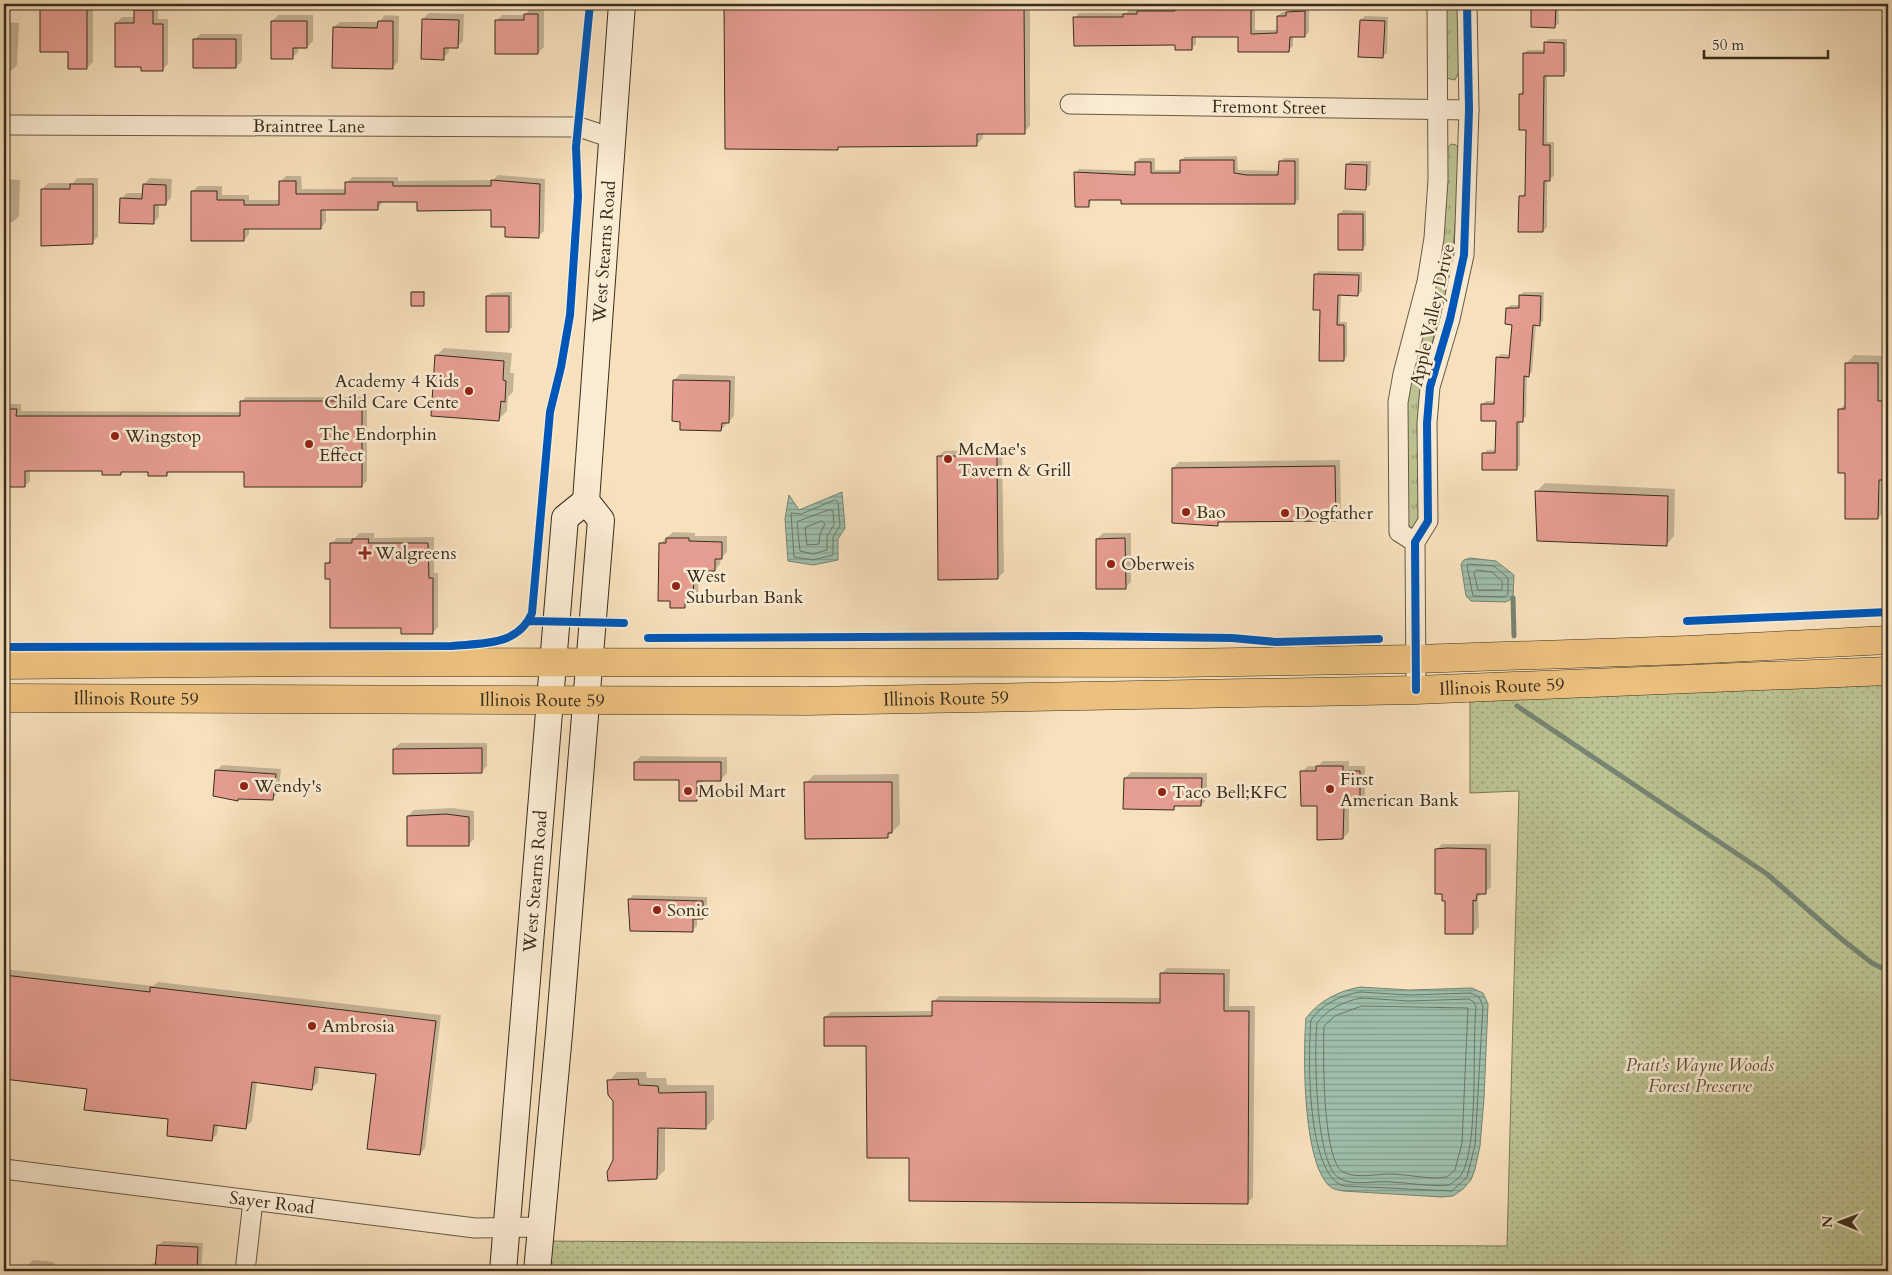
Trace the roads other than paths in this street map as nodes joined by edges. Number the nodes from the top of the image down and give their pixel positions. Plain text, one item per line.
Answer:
1 (622, 4) edge
2 (1437, 4) edge
3 (1467, 4) edge
4 (1070, 104) dead end
5 (1439, 110) junction
6 (1469, 110) junction
7 (4, 125) edge
8 (612, 138) junction
9 (586, 501) junction
10 (1415, 542) junction
11 (1888, 640) edge
12 (1416, 658) junction
13 (552, 662) junction
14 (590, 663) junction
15 (4, 665) edge
16 (1888, 671) edge
17 (1416, 690) junction
18 (4, 698) edge
19 (548, 701) junction
20 (586, 701) junction
21 (4, 1170) edge
22 (253, 1201) junction
23 (541, 1227) junction
24 (507, 1228) junction
25 (245, 1271) edge
26 (504, 1271) edge
27 (537, 1271) edge

1 - 8 main road, West Stearns Road
2 - 5 street, Apple Valley Drive
3 - 6 street, Apple Valley Drive
4 - 5 street, Fremont Street
5 - 6 street, Fremont Street
5 - 10 street, Apple Valley Drive
6 - 10 street, Apple Valley Drive
7 - 8 street, Braintree Lane
8 - 9 main road, West Stearns Road
9 - 13 main road, West Stearns Road
9 - 14 main road, West Stearns Road
10 - 12 street
11 - 12 main road, Illinois Route 59
12 - 14 main road, Illinois Route 59
12 - 17 street
13 - 14 main road, Illinois Route 59
13 - 15 main road, Illinois Route 59
13 - 19 main road, West Stearns Road
14 - 20 main road, West Stearns Road
16 - 17 main road, Illinois Route 59
17 - 20 main road, Illinois Route 59
18 - 19 main road, Illinois Route 59
19 - 20 main road, Illinois Route 59
19 - 24 main road, West Stearns Road
20 - 23 main road, West Stearns Road
21 - 22 street, Sayer Road
22 - 24 street, Sayer Road
22 - 25 street
23 - 24 street, Sayer Road
23 - 27 main road, West Stearns Road
24 - 26 main road, West Stearns Road

